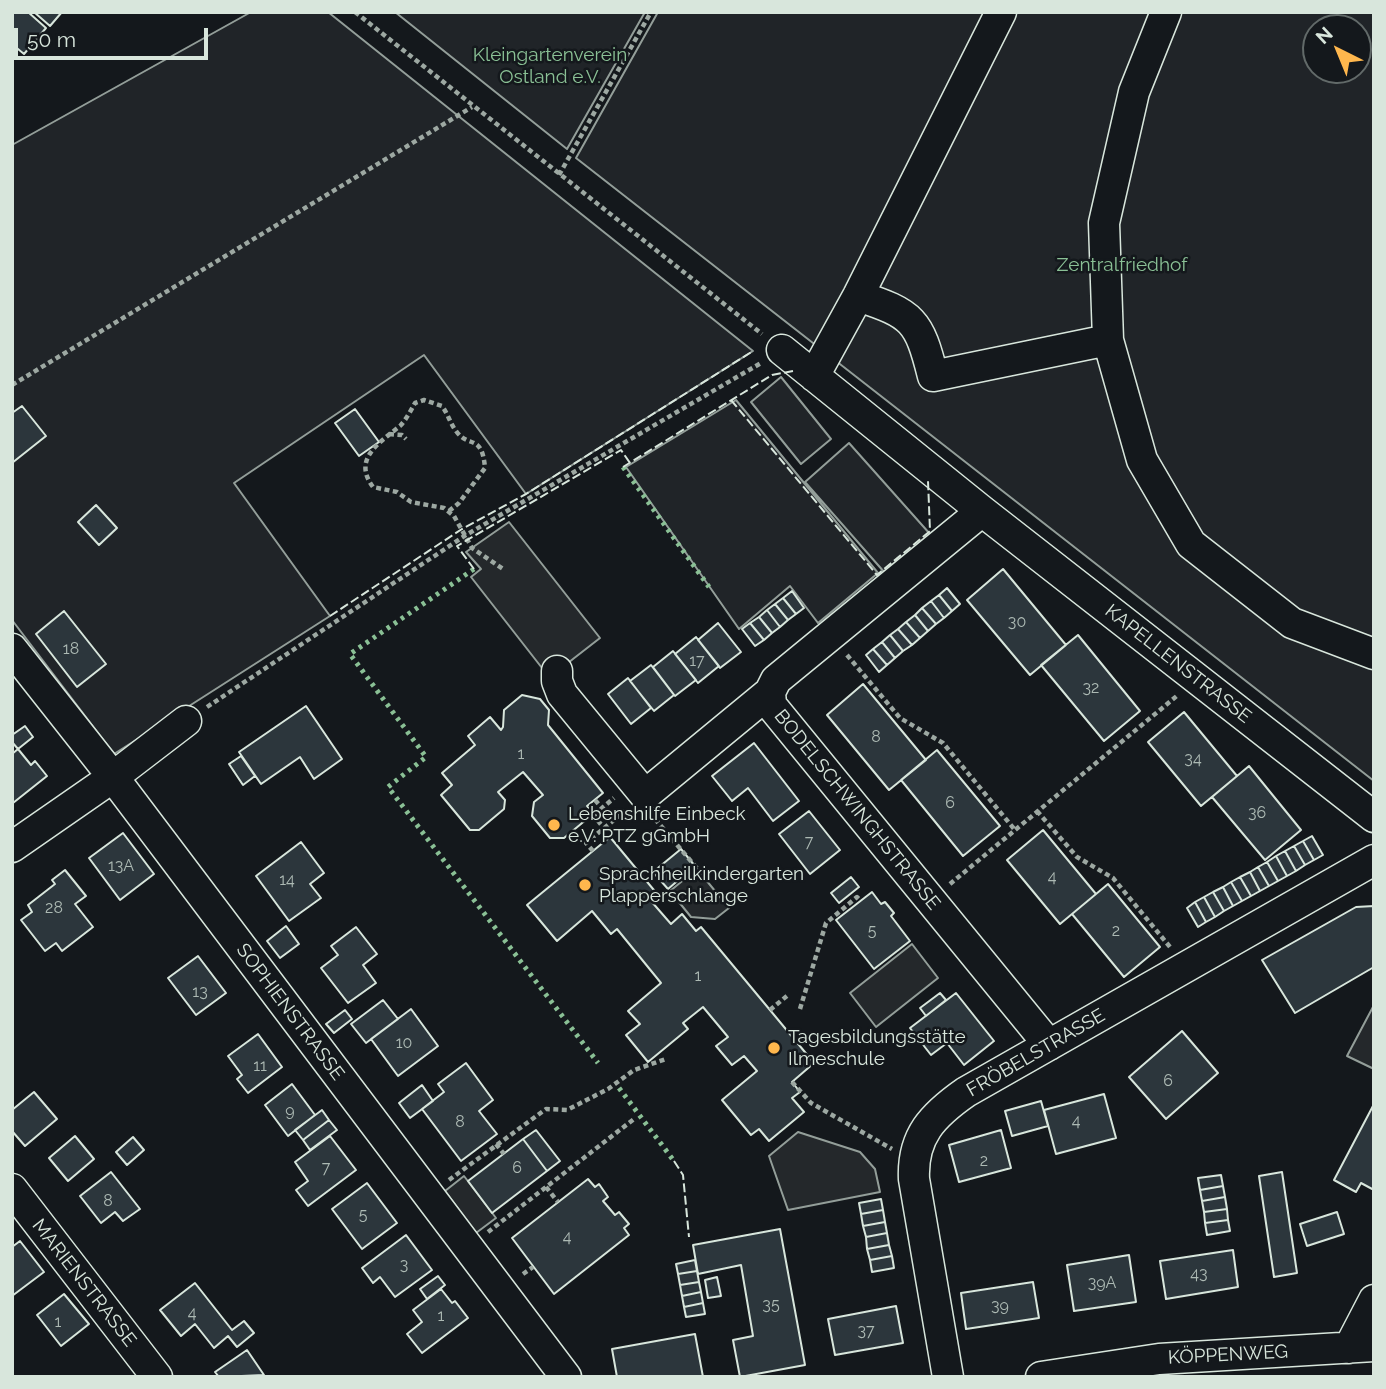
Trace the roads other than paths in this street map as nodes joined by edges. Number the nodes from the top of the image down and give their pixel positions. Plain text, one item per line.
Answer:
1 (1000, 12) edge
2 (1166, 12) edge
3 (858, 296) junction
4 (1108, 340) junction
5 (782, 350) road end
6 (814, 376) junction
7 (982, 511) junction
8 (12, 649) edge
9 (1374, 653) edge
10 (557, 671) dead end
11 (770, 692) junction
12 (186, 721) road end
13 (113, 777) junction
14 (1374, 817) edge
15 (12, 847) edge
16 (1374, 860) edge
17 (1049, 1045) junction
18 (12, 1189) edge
19 (1374, 1300) edge
20 (1362, 1347) edge
21 (157, 1377) edge
22 (566, 1377) edge
23 (948, 1377) edge
24 (1041, 1377) edge

1 - 3 street
2 - 4 street
3 - 4 street
3 - 6 street
4 - 9 street
5 - 6 street, KAPELLENSTRASSE
6 - 7 street, KAPELLENSTRASSE
7 - 11 street, BODELSCHWINGHSTRASSE
7 - 14 street, KAPELLENSTRASSE
8 - 13 street, SOPHIENSTRASSE
10 - 11 street
11 - 17 street, BODELSCHWINGHSTRASSE
12 - 13 street
13 - 15 street
13 - 22 street, SOPHIENSTRASSE
16 - 17 street, FRÖBELSTRASSE
17 - 23 street, FRÖBELSTRASSE
18 - 21 street, MARIENSTRASSE
19 - 20 street
20 - 24 street, KÖPPENWEG

